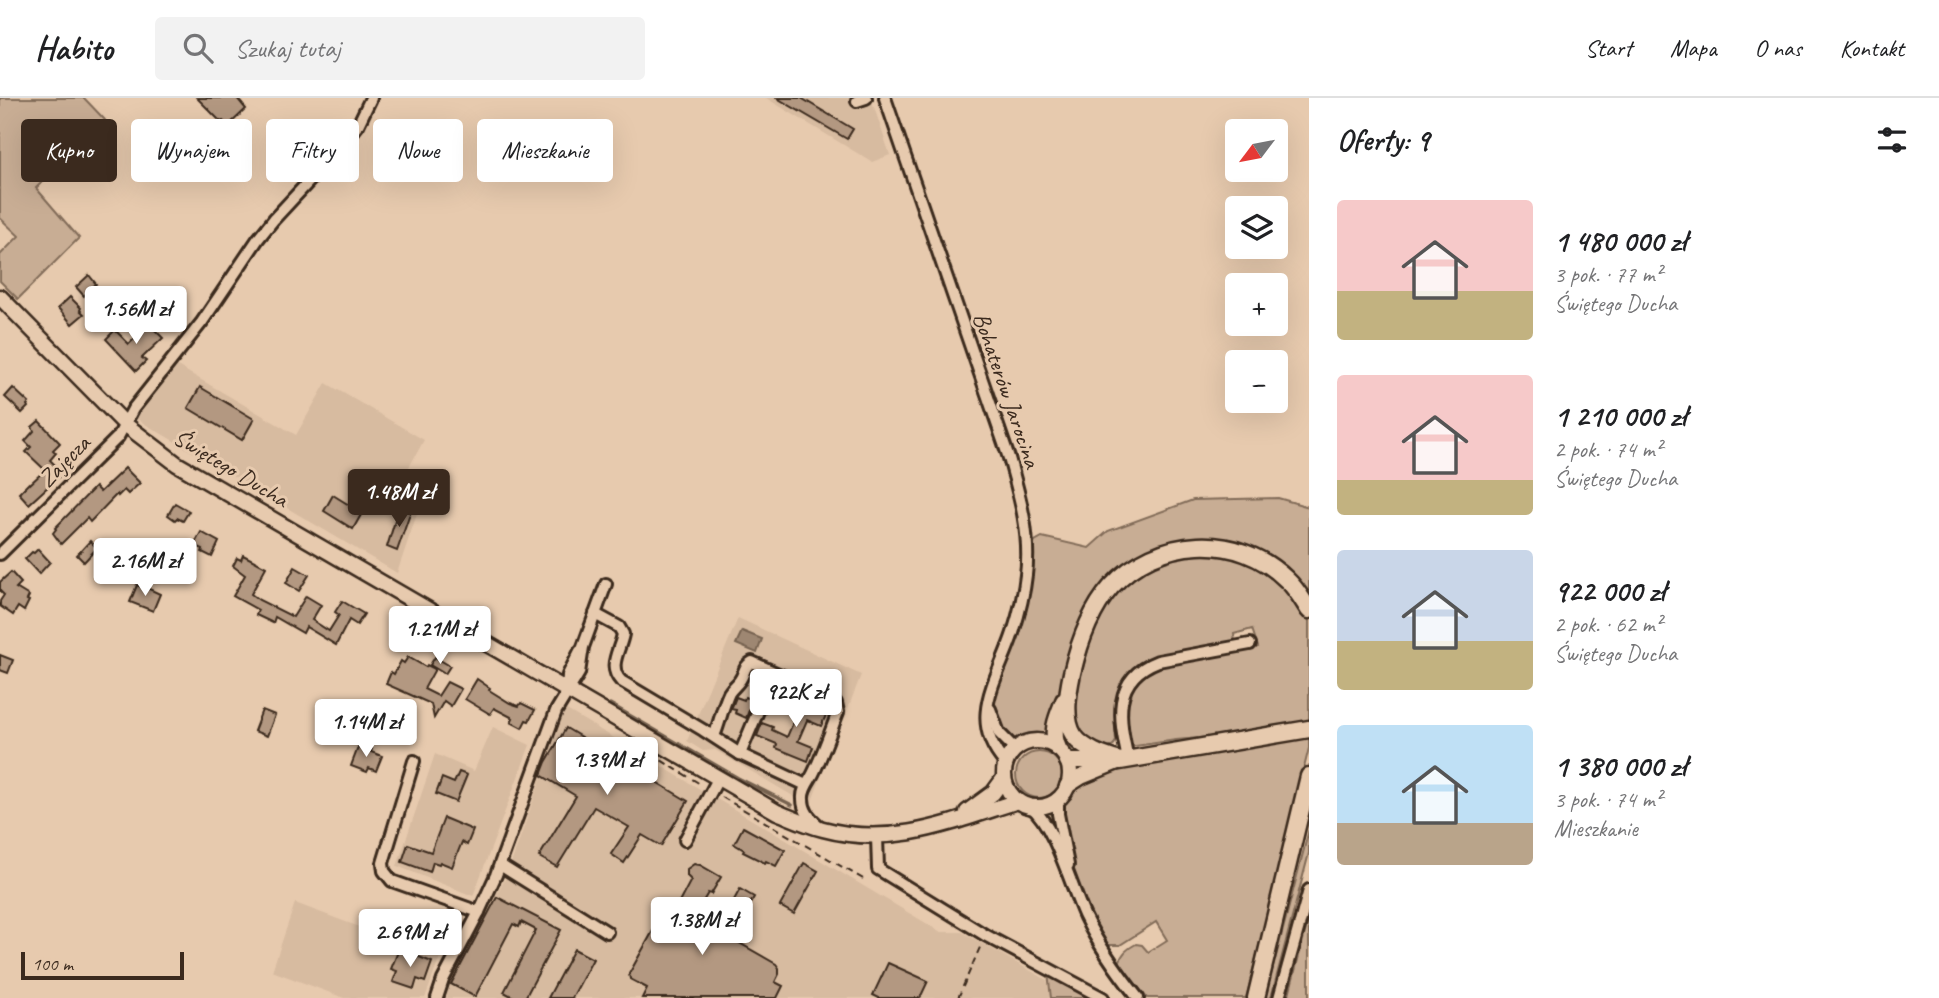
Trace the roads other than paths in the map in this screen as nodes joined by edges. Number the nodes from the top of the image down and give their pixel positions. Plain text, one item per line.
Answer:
1 (371, 98) edge
2 (885, 98) edge
3 (0, 297) edge
4 (126, 425) junction
5 (0, 554) edge
6 (606, 584) dead end
7 (1309, 610) edge
8 (595, 614) junction
9 (1250, 643) dead end
10 (775, 673) junction
11 (1070, 684) junction
12 (567, 691) junction
13 (988, 700) junction
14 (1309, 729) edge
15 (711, 734) junction
16 (1015, 749) junction
17 (740, 754) junction
18 (1063, 755) junction
19 (1124, 760) junction
20 (414, 761) dead end
21 (1005, 771) junction
22 (1309, 776) edge
23 (715, 785) junction
24 (806, 785) junction
25 (1068, 786) junction
26 (1058, 799) junction
27 (1024, 803) junction
28 (951, 823) junction
29 (824, 830) junction
30 (877, 836) junction
31 (685, 840) dead end
32 (500, 866) junction
33 (1070, 878) junction
34 (1309, 890) edge
35 (479, 912) junction
36 (607, 932) dead end
37 (438, 998) edge
38 (1103, 998) edge
39 (1138, 998) edge
40 (1256, 998) edge
41 (1279, 998) edge

1 - 4 street, Zajęcza
2 - 13 street, Bohaterów Jarocina
3 - 4 main road, Świętego Ducha
4 - 5 street, Zajęcza
4 - 12 main road, Świętego Ducha
6 - 8 street
7 - 11 highway
8 - 12 street
8 - 15 street
9 - 19 street
10 - 15 street
10 - 17 street
10 - 24 street
11 - 18 highway
11 - 19 highway
12 - 23 main road, Świętego Ducha
12 - 32 street
13 - 16 street
13 - 21 street, Bohaterów Jarocina
14 - 19 highway
15 - 17 street
16 - 18 main road
16 - 21 main road
17 - 24 street
18 - 19 main road
18 - 25 main road
19 - 25 main road
20 - 35 street
21 - 27 main road
21 - 28 main road, Świętego Ducha
22 - 40 highway
23 - 29 main road, Świętego Ducha
23 - 31 street
24 - 29 street
25 - 26 main road
26 - 27 main road
26 - 33 street
27 - 28 main road, Świętego Ducha
27 - 33 street
28 - 30 main road, Świętego Ducha
29 - 30 main road, Świętego Ducha
30 - 38 street
32 - 35 street
32 - 36 street
33 - 39 street
34 - 41 street
35 - 37 street

